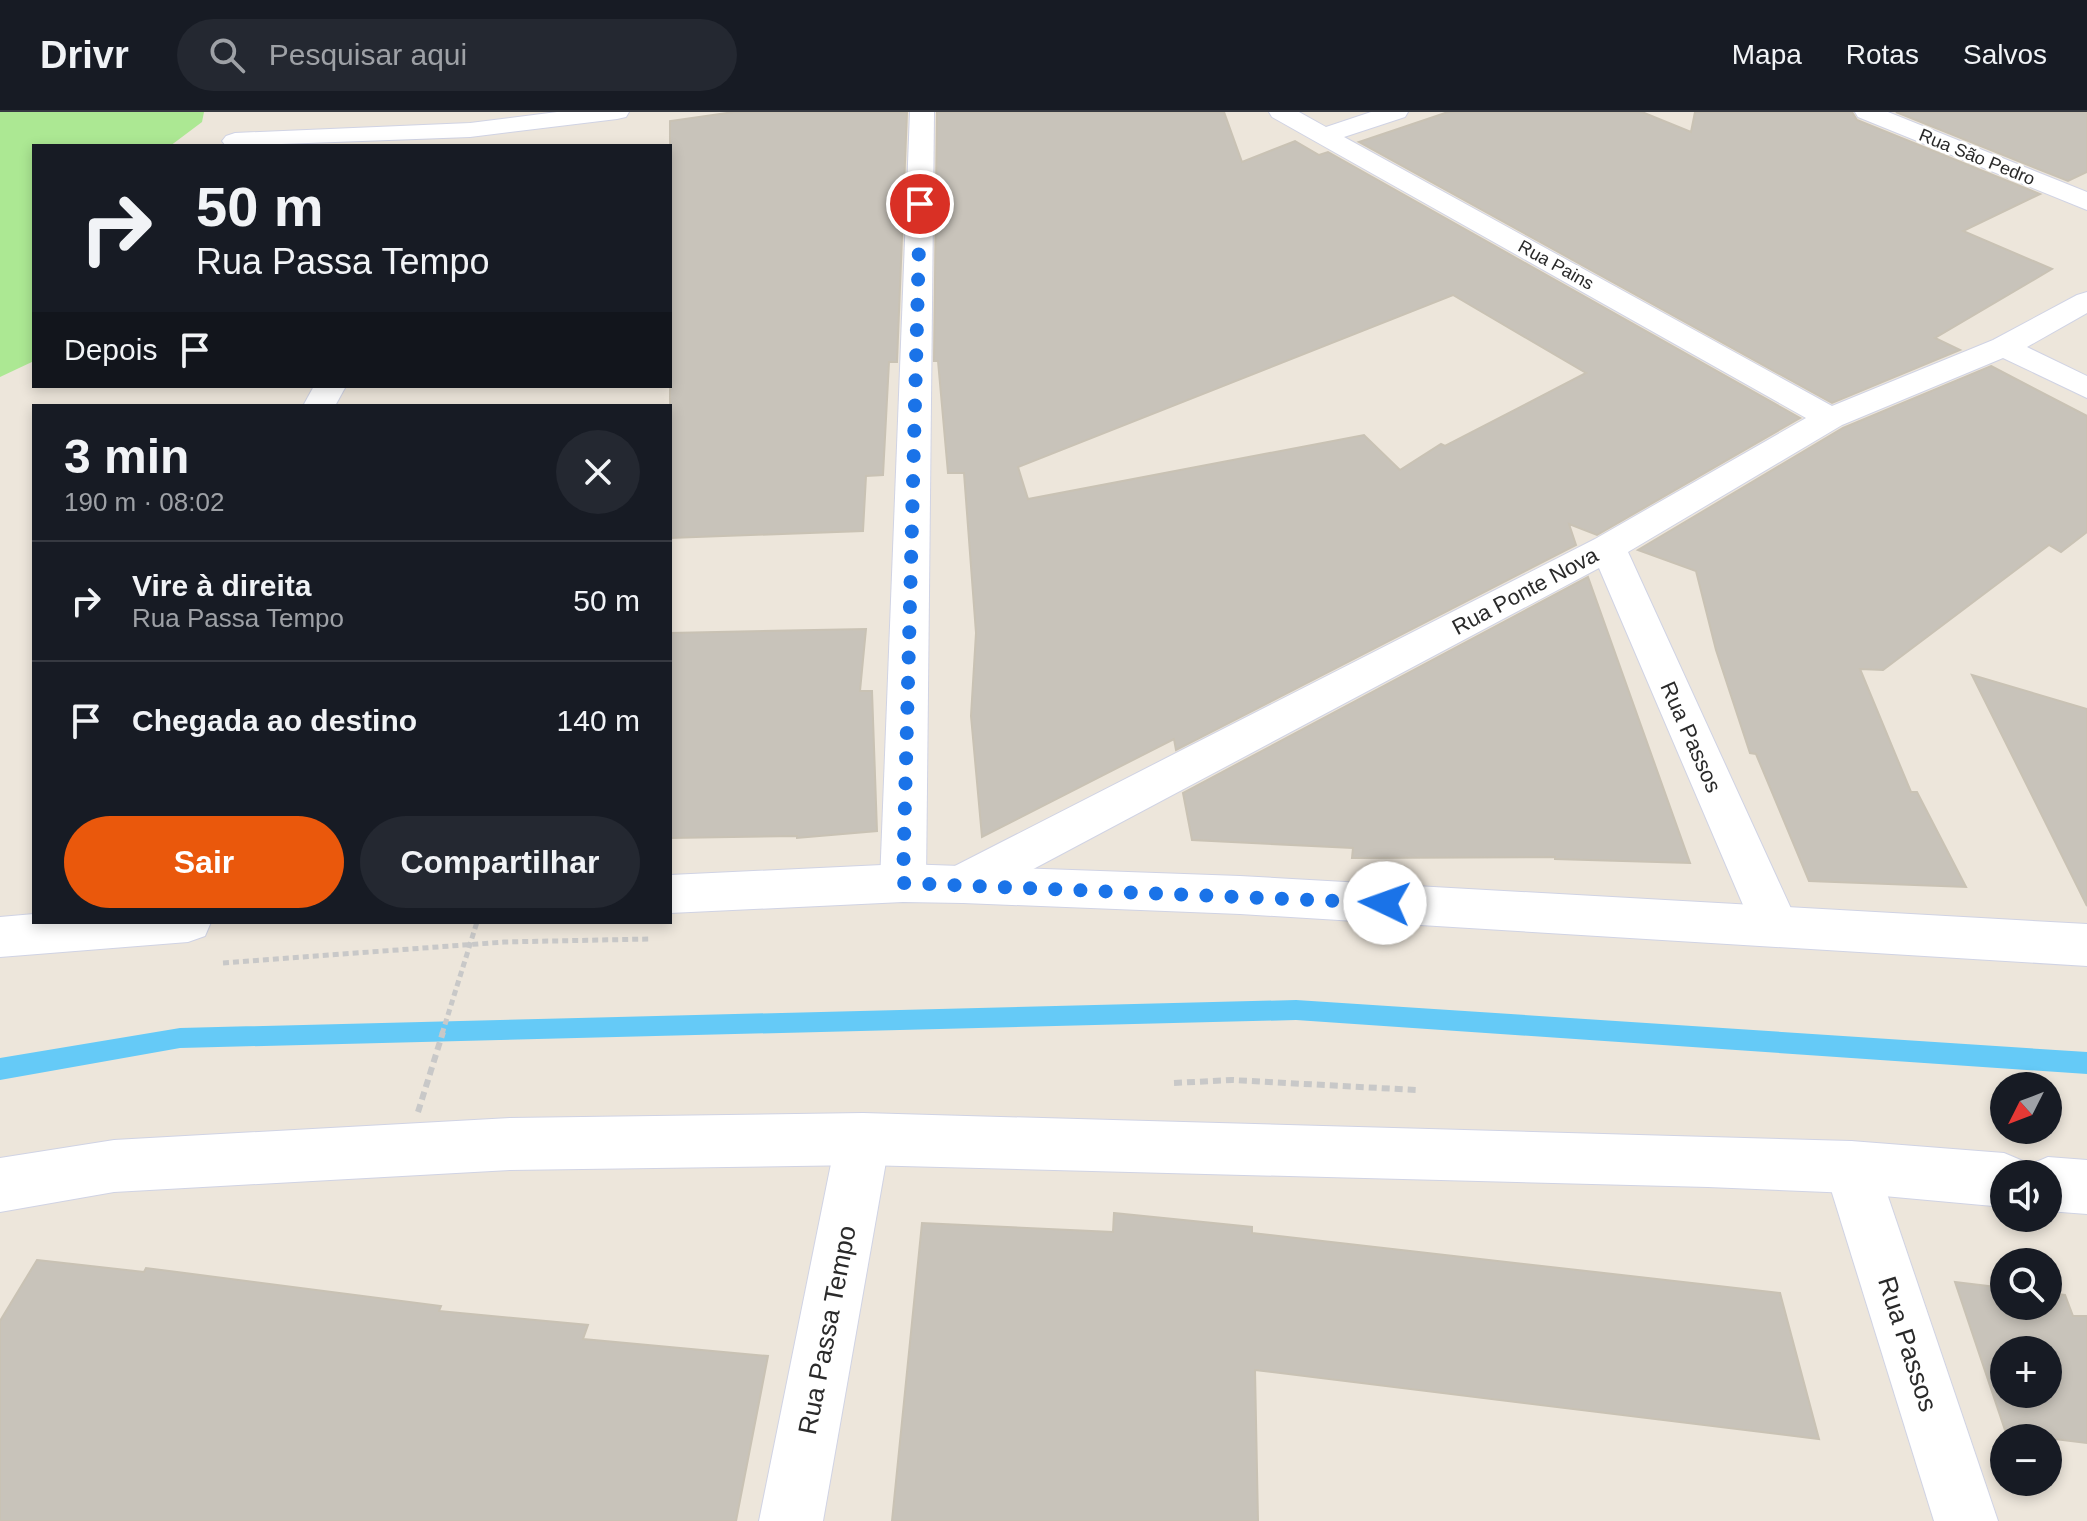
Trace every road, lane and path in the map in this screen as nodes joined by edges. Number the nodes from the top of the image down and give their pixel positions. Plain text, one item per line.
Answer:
1 (617, 112) edge
2 (922, 112) edge
3 (1281, 112) edge
4 (1396, 112) edge
5 (1867, 112) edge
6 (471, 129) edge
7 (1325, 135) junction
8 (235, 141) dead end
9 (2087, 202) edge
10 (2087, 301) edge
11 (2004, 347) junction
12 (2087, 388) edge
13 (1830, 418) junction
14 (1608, 548) junction
15 (903, 883) junction
16 (963, 884) junction
17 (672, 915) edge
18 (146, 924) edge
19 (476, 924) edge
20 (616, 924) edge
21 (1775, 926) junction
22 (21, 930) edge
23 (2087, 945) edge
24 (221, 963) dead end
25 (418, 1112) dead end
26 (863, 1139) junction
27 (1851, 1167) junction
28 (1990, 1179) edge
29 (0, 1185) edge
30 (2062, 1185) edge
31 (2087, 1187) edge
32 (791, 1521) edge
33 (1966, 1521) edge

1 - 6 street
2 - 15 street
3 - 7 street, Rua Pains
4 - 7 street
5 - 9 street, Rua São Pedro
6 - 8 street
7 - 13 street, Rua Pains
10 - 11 street, Rua Ponte Nova
11 - 12 street
11 - 13 street, Rua Ponte Nova
13 - 14 street, Rua Ponte Nova
14 - 16 street, Rua Ponte Nova
14 - 21 street, Rua Passos
15 - 16 street
15 - 17 street
16 - 21 street
18 - 22 street
19 - 25 path, bridge
20 - 24 path
21 - 23 street
26 - 27 street
26 - 29 street
26 - 32 street, Rua Passa Tempo
27 - 28 street
27 - 33 street, Rua Passos
30 - 31 street

